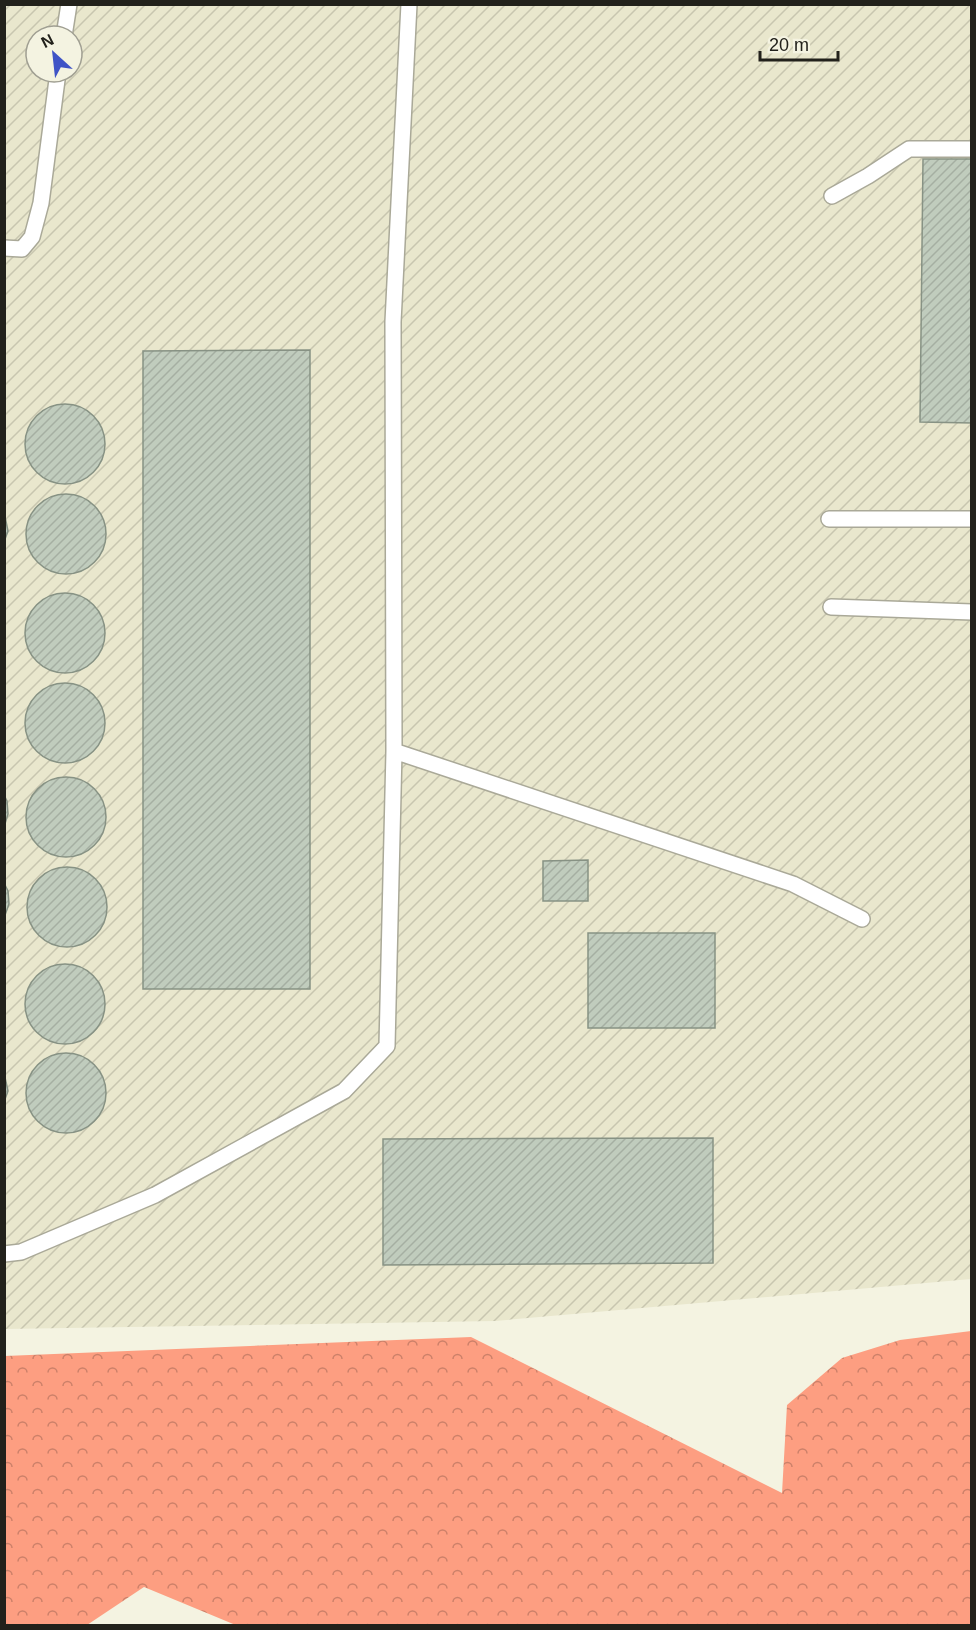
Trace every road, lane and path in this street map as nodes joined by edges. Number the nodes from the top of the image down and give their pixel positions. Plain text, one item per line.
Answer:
1 (69, 4) edge
2 (409, 4) edge
3 (66, 24) edge
4 (56, 84) edge
5 (972, 149) edge
6 (832, 196) dead end
7 (4, 248) edge
8 (829, 519) dead end
9 (972, 519) edge
10 (831, 607) dead end
11 (972, 612) edge
12 (394, 751) junction
13 (862, 919) dead end
14 (4, 1254) edge

1 - 3 lane
2 - 12 lane
4 - 7 lane
5 - 6 lane
8 - 9 lane
10 - 11 lane
12 - 13 lane
12 - 14 lane

